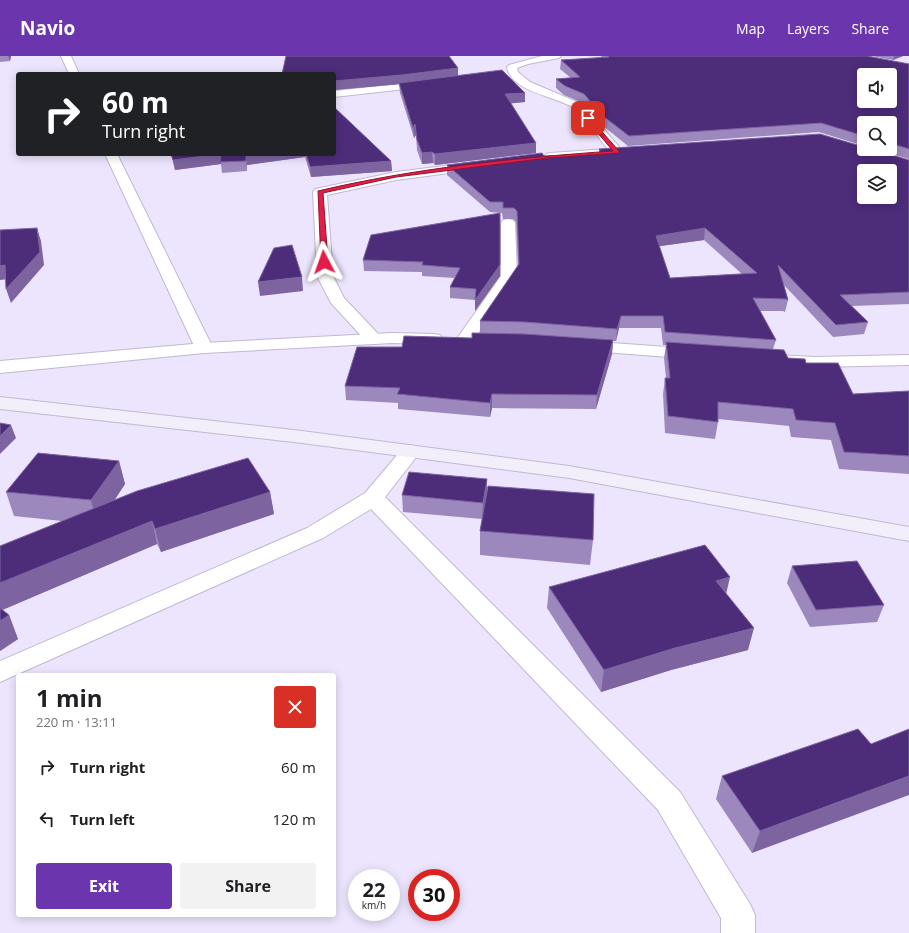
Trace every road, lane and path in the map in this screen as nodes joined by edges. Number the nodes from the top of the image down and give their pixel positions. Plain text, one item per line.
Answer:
1 (66, 56) edge
2 (510, 56) edge
3 (556, 56) edge
4 (526, 62) junction
5 (73, 72) edge
6 (442, 82) edge
7 (336, 94) edge
8 (640, 150) edge
9 (617, 152) junction
10 (112, 156) edge
11 (540, 158) edge
12 (487, 164) edge
13 (508, 223) dead end
14 (374, 340) junction
15 (465, 340) junction
16 (487, 340) edge
17 (571, 345) edge
18 (204, 348) junction
19 (713, 356) edge
20 (760, 359) edge
21 (909, 360) edge
22 (0, 367) edge
23 (0, 403) edge
24 (410, 451) junction
25 (373, 498) junction
26 (909, 534) edge
27 (0, 672) edge
28 (738, 933) edge

1 - 5 street
2 - 4 street
3 - 4 street
4 - 9 street
6 - 7 street
8 - 9 street
9 - 11 street
10 - 18 street
12 - 14 street
13 - 15 street
14 - 15 street
14 - 18 street
15 - 16 street
17 - 19 street
18 - 22 street
20 - 21 street
23 - 24 main road
24 - 25 street
24 - 26 main road
25 - 27 street
25 - 28 street

